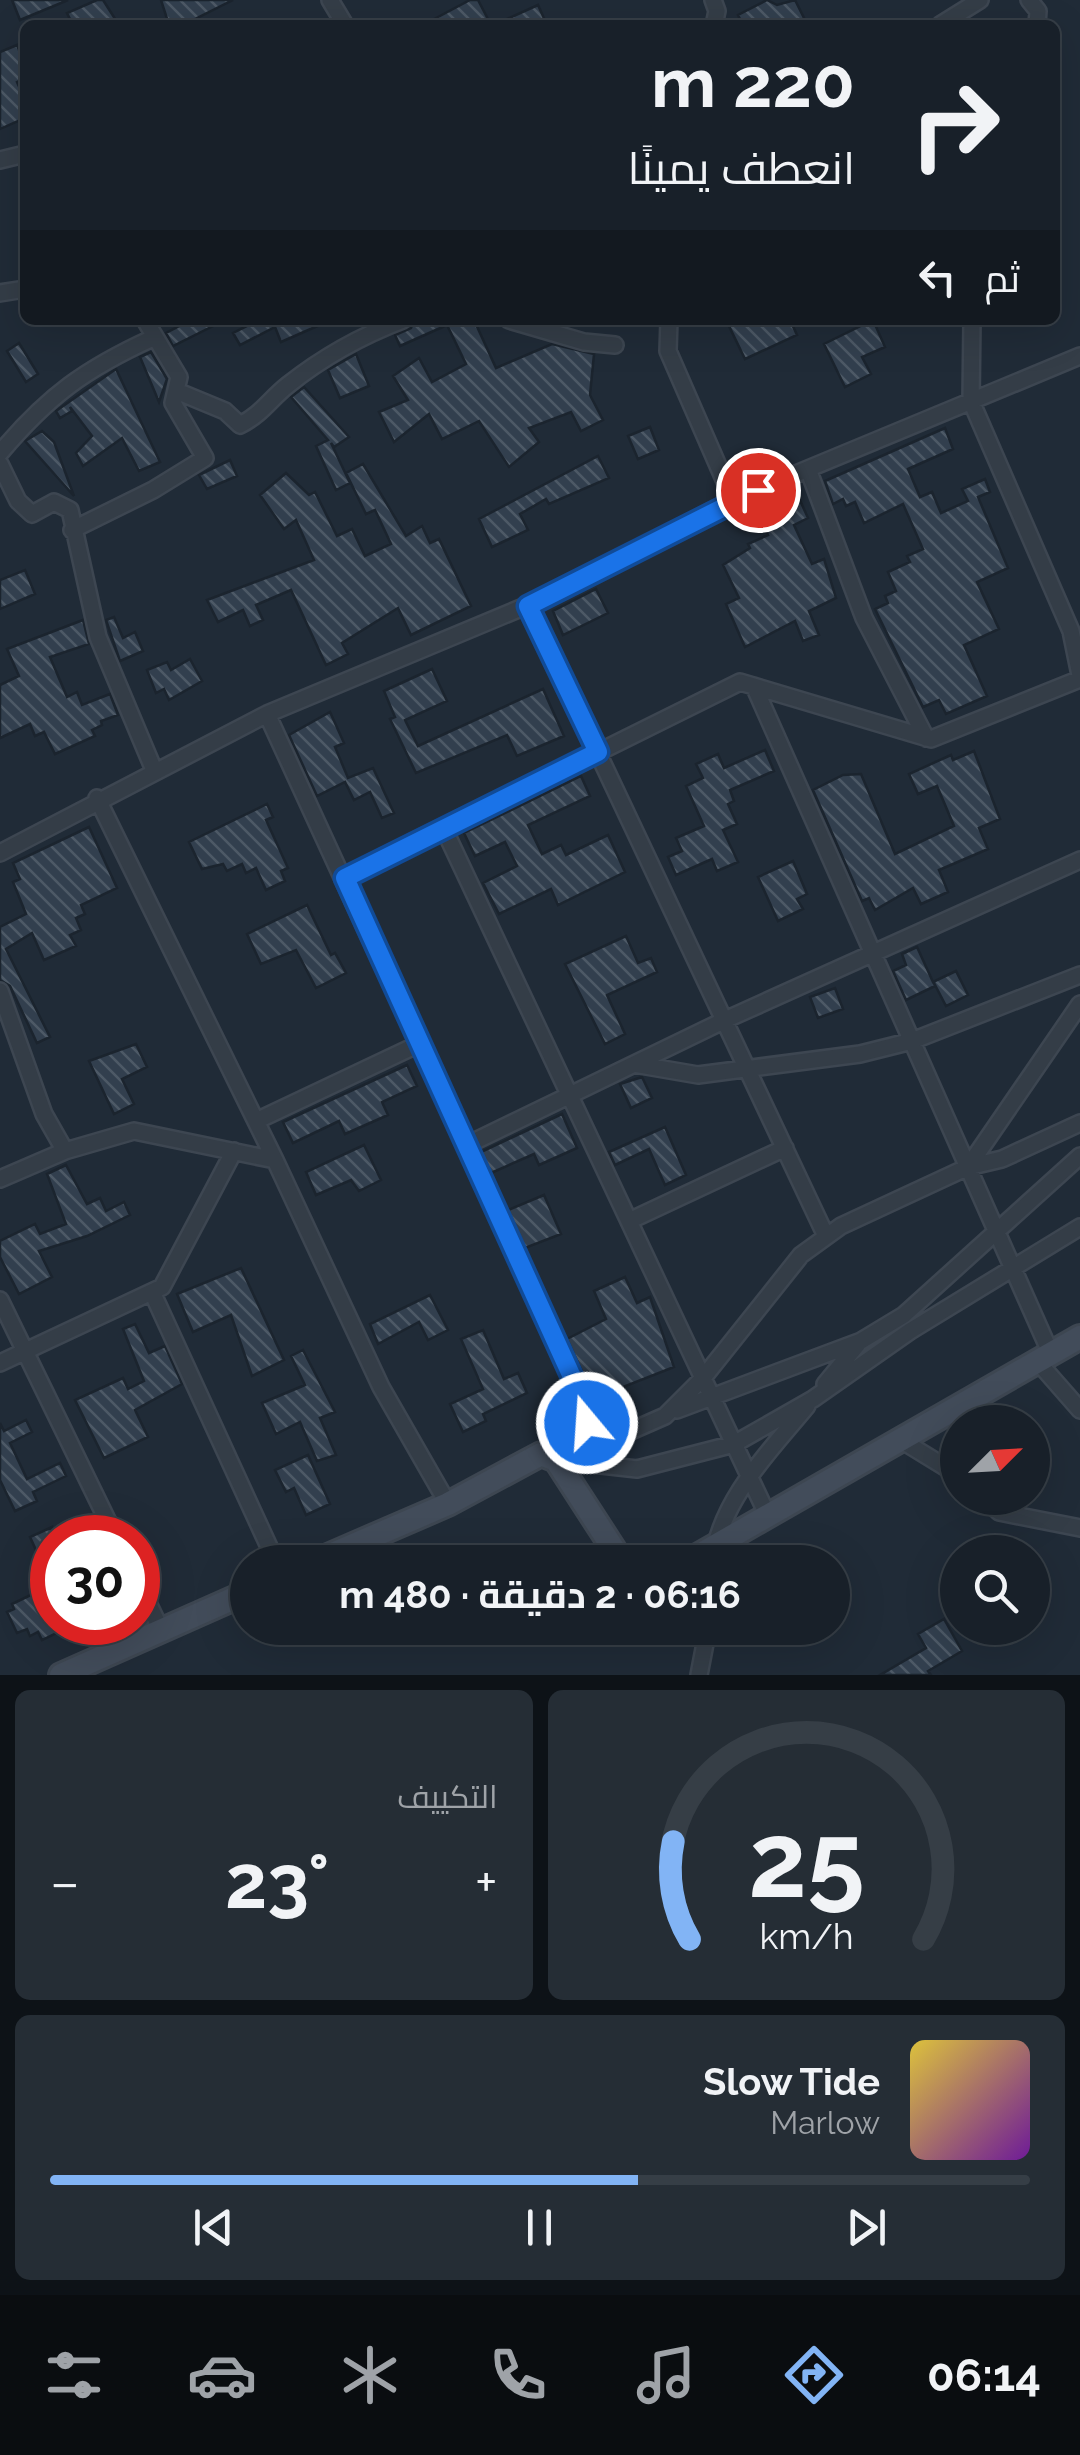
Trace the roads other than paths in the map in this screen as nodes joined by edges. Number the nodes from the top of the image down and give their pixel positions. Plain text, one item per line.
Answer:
1 (980, 0) edge
2 (948, 20) edge
3 (147, 325) edge
4 (390, 325) edge
5 (526, 325) edge
6 (669, 325) edge
7 (972, 325) edge
8 (153, 338) junction
9 (615, 346) dead end
10 (1080, 356) edge
11 (179, 392) junction
12 (971, 401) junction
13 (0, 453) edge
14 (0, 464) edge
15 (808, 469) junction
16 (733, 500) junction
17 (72, 530) junction
18 (528, 606) junction
19 (1080, 677) edge
20 (754, 686) junction
21 (266, 714) junction
22 (926, 738) junction
23 (598, 752) junction
24 (154, 770) junction
25 (98, 798) junction
26 (444, 829) junction
27 (0, 853) edge
28 (1080, 860) edge
29 (345, 878) junction
30 (874, 953) junction
31 (1080, 974) edge
32 (0, 992) edge
33 (1080, 1004) edge
34 (724, 1020) junction
35 (7, 1029) edge
36 (421, 1042) junction
37 (912, 1042) junction
38 (634, 1064) junction
39 (747, 1067) junction
40 (570, 1095) junction
41 (256, 1120) junction
42 (1080, 1123) edge
43 (467, 1144) junction
44 (785, 1148) junction
45 (65, 1151) junction
46 (234, 1152) junction
47 (1080, 1156) edge
48 (275, 1160) junction
49 (968, 1167) junction
50 (0, 1180) edge
51 (1080, 1215) edge
52 (629, 1221) junction
53 (1080, 1226) edge
54 (996, 1231) junction
55 (826, 1236) junction
56 (1032, 1258) junction
57 (1014, 1270) junction
58 (152, 1292) junction
59 (0, 1300) edge
60 (1080, 1337) edge
61 (861, 1341) junction
62 (25, 1351) junction
63 (1044, 1358) junction
64 (0, 1363) edge
65 (703, 1378) junction
66 (710, 1395) junction
67 (813, 1399) junction
68 (1080, 1410) edge
69 (665, 1416) junction
70 (901, 1440) junction
71 (734, 1444) junction
72 (553, 1457) junction
73 (940, 1464) edge
74 (749, 1477) junction
75 (448, 1504) junction
76 (105, 1515) edge
77 (1014, 1515) edge
78 (768, 1516) junction
79 (1080, 1528) edge
80 (268, 1545) edge
81 (353, 1545) edge
82 (611, 1545) edge
83 (718, 1545) edge
84 (727, 1545) edge
85 (230, 1600) edge
86 (161, 1630) joint
87 (705, 1645) edge
88 (61, 1675) edge
89 (699, 1675) edge

1 - 2 street
3 - 8 street
4 - 11 street
5 - 9 street
6 - 16 street
7 - 12 street
8 - 11 street
8 - 13 street
10 - 12 street
11 - 17 street
12 - 15 street
12 - 19 street
14 - 17 street
15 - 16 street
15 - 22 street
16 - 18 street
17 - 24 street
18 - 21 street
18 - 23 street
19 - 22 street
20 - 22 street
20 - 23 street
20 - 30 street
21 - 24 street
21 - 29 street
23 - 26 street
23 - 34 street
24 - 25 street
25 - 27 street
25 - 41 street
26 - 29 street
26 - 40 street
28 - 30 street
29 - 36 street
30 - 34 street
30 - 37 street
31 - 37 street
32 - 35 street
33 - 49 street
34 - 38 street
34 - 39 street
35 - 45 street
36 - 41 street
36 - 43 street
37 - 39 street
37 - 49 street
38 - 39 street
38 - 40 street
39 - 44 street
40 - 43 street
40 - 52 street
41 - 48 street
42 - 49 street
43 - 72 street
44 - 52 street
44 - 55 street
45 - 46 street
45 - 50 street
46 - 48 street
46 - 58 street
47 - 54 street
48 - 75 street
49 - 54 street
49 - 55 street
51 - 56 street
52 - 65 street
53 - 56 street
54 - 57 street
54 - 61 street
55 - 65 street
56 - 57 street
57 - 63 street
57 - 67 street
58 - 62 street
58 - 80 street
59 - 62 street
60 - 63 street
61 - 66 street
61 - 67 street
62 - 64 street
62 - 76 street
63 - 68 street
63 - 70 street
65 - 66 street
65 - 69 street
66 - 69 street
66 - 71 street
67 - 71 street
67 - 74 street
69 - 72 street
70 - 73 street
70 - 78 street
71 - 72 street
71 - 74 street
72 - 75 street
72 - 82 street
74 - 78 street
74 - 83 street
75 - 81 street
77 - 79 street
78 - 84 street
85 - 86 street
86 - 88 street
87 - 89 street

